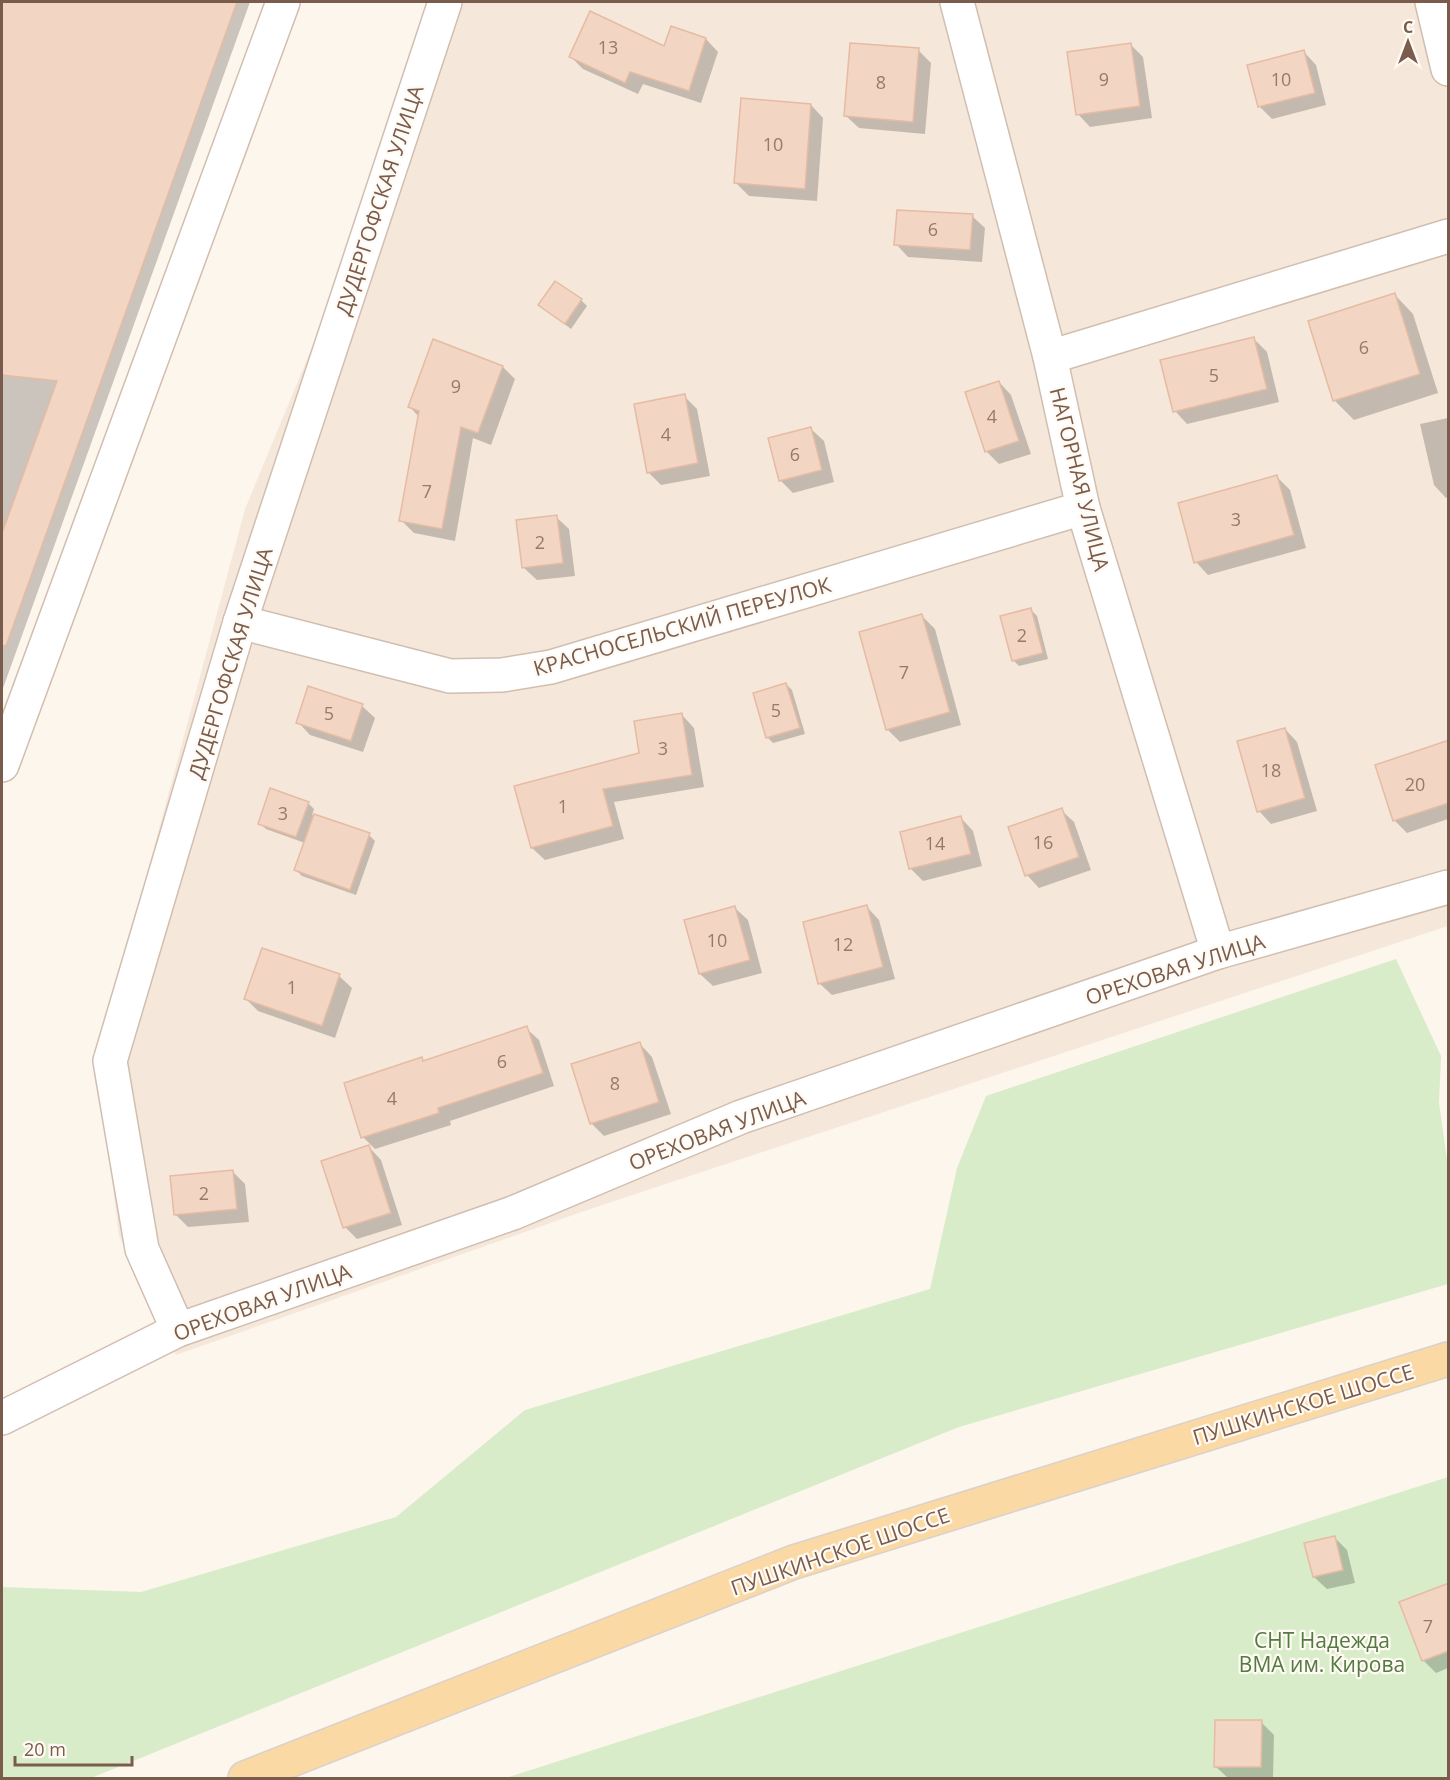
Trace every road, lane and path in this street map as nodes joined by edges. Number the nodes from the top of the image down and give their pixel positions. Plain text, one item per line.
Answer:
1 (283, 2) edge
2 (445, 2) edge
3 (957, 2) edge
4 (1432, 2) edge
5 (1449, 69) edge
6 (1449, 236) edge
7 (1050, 357) junction
8 (1083, 508) junction
9 (240, 622) junction
10 (2, 765) edge
11 (1449, 887) edge
12 (1218, 952) junction
13 (177, 1330) junction
14 (1449, 1359) edge
15 (2, 1418) edge
16 (245, 1779) edge

1 - 10 street
2 - 9 street, ДУДЕРГОФСКАЯ УЛИЦА
3 - 7 street, НАГОРНАЯ УЛИЦА
4 - 5 street
6 - 7 street
7 - 8 street, НАГОРНАЯ УЛИЦА
8 - 9 street, КРАСНОСЕЛЬСКИЙ ПЕРЕУЛОК
8 - 12 street, НАГОРНАЯ УЛИЦА
9 - 13 street, ДУДЕРГОФСКАЯ УЛИЦА
11 - 12 street, ОРЕХОВАЯ УЛИЦА
12 - 13 street, ОРЕХОВАЯ УЛИЦА
13 - 15 street, ОРЕХОВАЯ УЛИЦА
14 - 16 main road, ПУШКИНСКОЕ ШОССЕ

